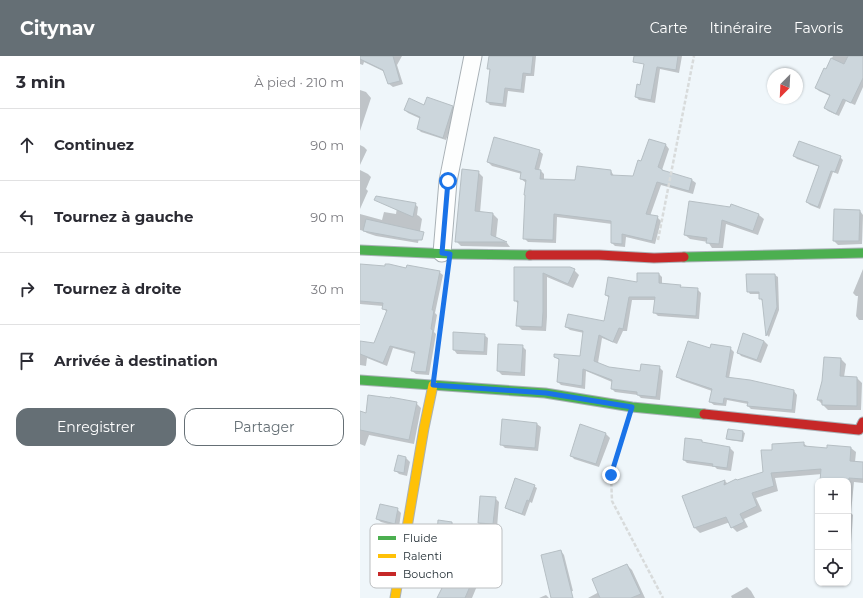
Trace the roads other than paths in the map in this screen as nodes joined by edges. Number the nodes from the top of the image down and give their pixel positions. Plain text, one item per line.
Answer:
1 (473, 56) edge
2 (360, 250) edge
3 (863, 253) edge
4 (446, 254) junction
5 (360, 380) edge
6 (433, 385) junction
7 (863, 422) edge
8 (408, 524) edge
9 (397, 588) edge
10 (395, 598) edge

1 - 4 street
2 - 4 street
3 - 4 street
5 - 6 street
6 - 7 street
6 - 8 street
9 - 10 street

